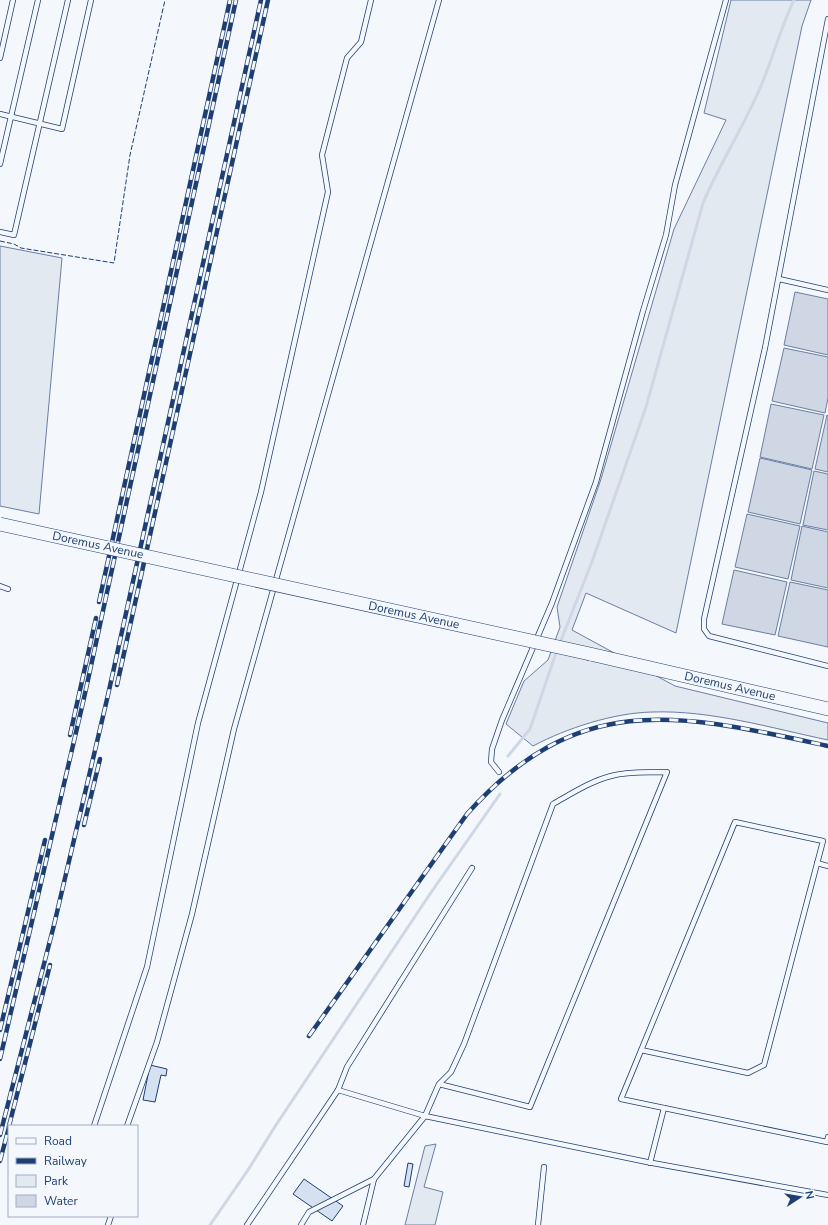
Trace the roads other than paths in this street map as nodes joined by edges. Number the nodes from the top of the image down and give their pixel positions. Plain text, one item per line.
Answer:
1 (13, 0) edge
2 (38, 0) edge
3 (68, 0) edge
4 (91, 0) edge
5 (371, 0) edge
6 (438, 0) edge
7 (726, 0) edge
8 (828, 19) edge
9 (0, 58) edge
10 (0, 114) edge
11 (10, 116) junction
12 (40, 124) junction
13 (0, 164) edge
14 (0, 232) edge
15 (779, 279) junction
16 (828, 290) edge
17 (0, 524) edge
18 (0, 586) edge
19 (8, 589) dead end
20 (828, 666) edge
21 (828, 708) edge
22 (499, 772) dead end
23 (826, 841) edge
24 (817, 863) junction
25 (828, 866) edge
26 (472, 868) dead end
27 (641, 1050) junction
28 (439, 1084) junction
29 (338, 1090) junction
30 (664, 1108) junction
31 (425, 1116) junction
32 (94, 1125) edge
33 (127, 1125) edge
34 (828, 1137) edge
35 (650, 1163) junction
36 (544, 1167) dead end
37 (374, 1179) junction
38 (828, 1195) edge
39 (247, 1225) edge
40 (301, 1225) edge
41 (362, 1225) edge
42 (538, 1225) edge

1 - 9 lane
2 - 11 lane
3 - 12 lane
4 - 12 lane
5 - 32 lane
6 - 33 lane
7 - 22 lane
8 - 15 lane
10 - 11 lane
11 - 12 lane
11 - 13 lane
12 - 14 lane
15 - 16 lane
15 - 20 lane
17 - 21 main road, Doremus Avenue, bridge
18 - 19 lane
23 - 24 lane
23 - 27 lane
24 - 25 lane
24 - 27 lane
26 - 29 lane
27 - 30 lane
28 - 28 lane
28 - 31 lane
29 - 31 lane
29 - 39 lane
30 - 34 lane
30 - 35 lane
31 - 35 lane
31 - 37 lane
35 - 38 lane
36 - 42 lane
37 - 40 lane
37 - 41 lane

